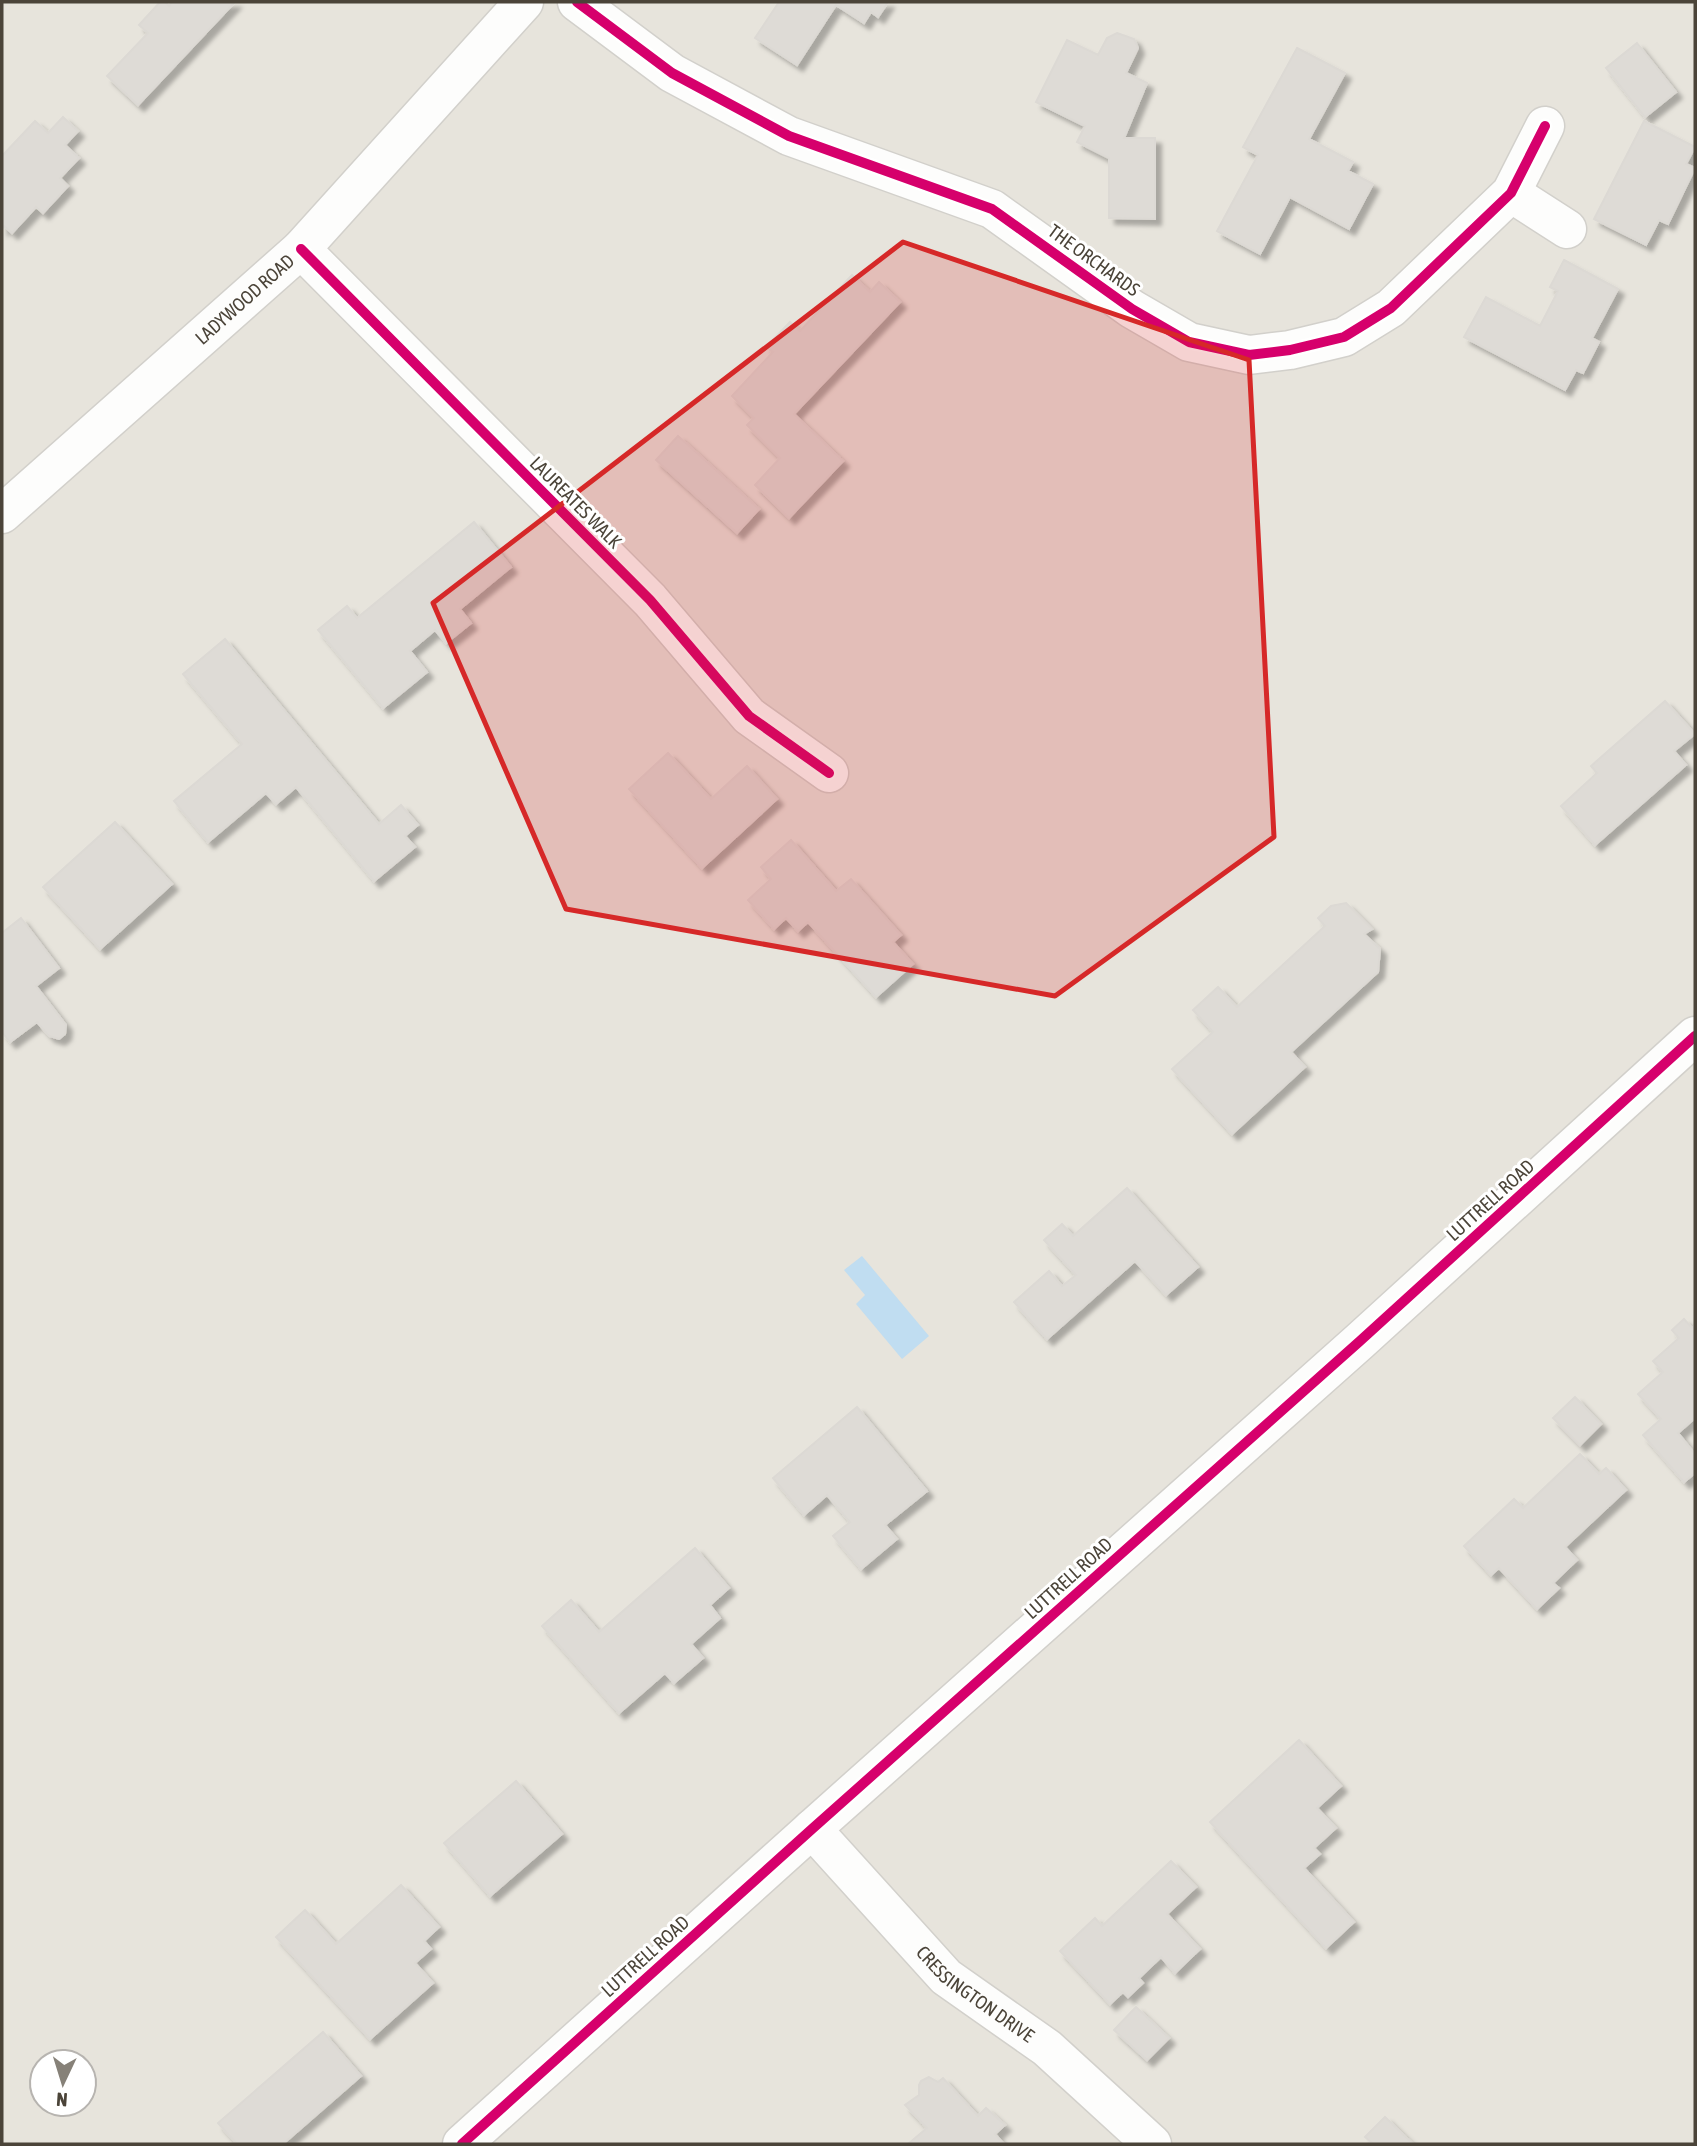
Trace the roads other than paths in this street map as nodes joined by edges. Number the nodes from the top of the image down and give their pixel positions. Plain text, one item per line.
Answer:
1 (524, 2) edge
2 (577, 2) edge
3 (1545, 126) dead end
4 (1511, 192) junction
5 (1567, 229) dead end
6 (301, 249) junction
7 (2, 514) edge
8 (829, 773) dead end
9 (1695, 1036) edge
10 (812, 1829) junction
11 (462, 2144) edge
12 (1152, 2144) edge

1 - 6 street, LADYWOOD ROAD
2 - 4 street, THE ORCHARDS
3 - 4 street, THE ORCHARDS
4 - 5 street
6 - 7 street, LADYWOOD ROAD
6 - 8 street, LAUREATES WALK
9 - 10 street, LUTTRELL ROAD
10 - 11 street, LUTTRELL ROAD
10 - 12 street, CRESSINGTON DRIVE

